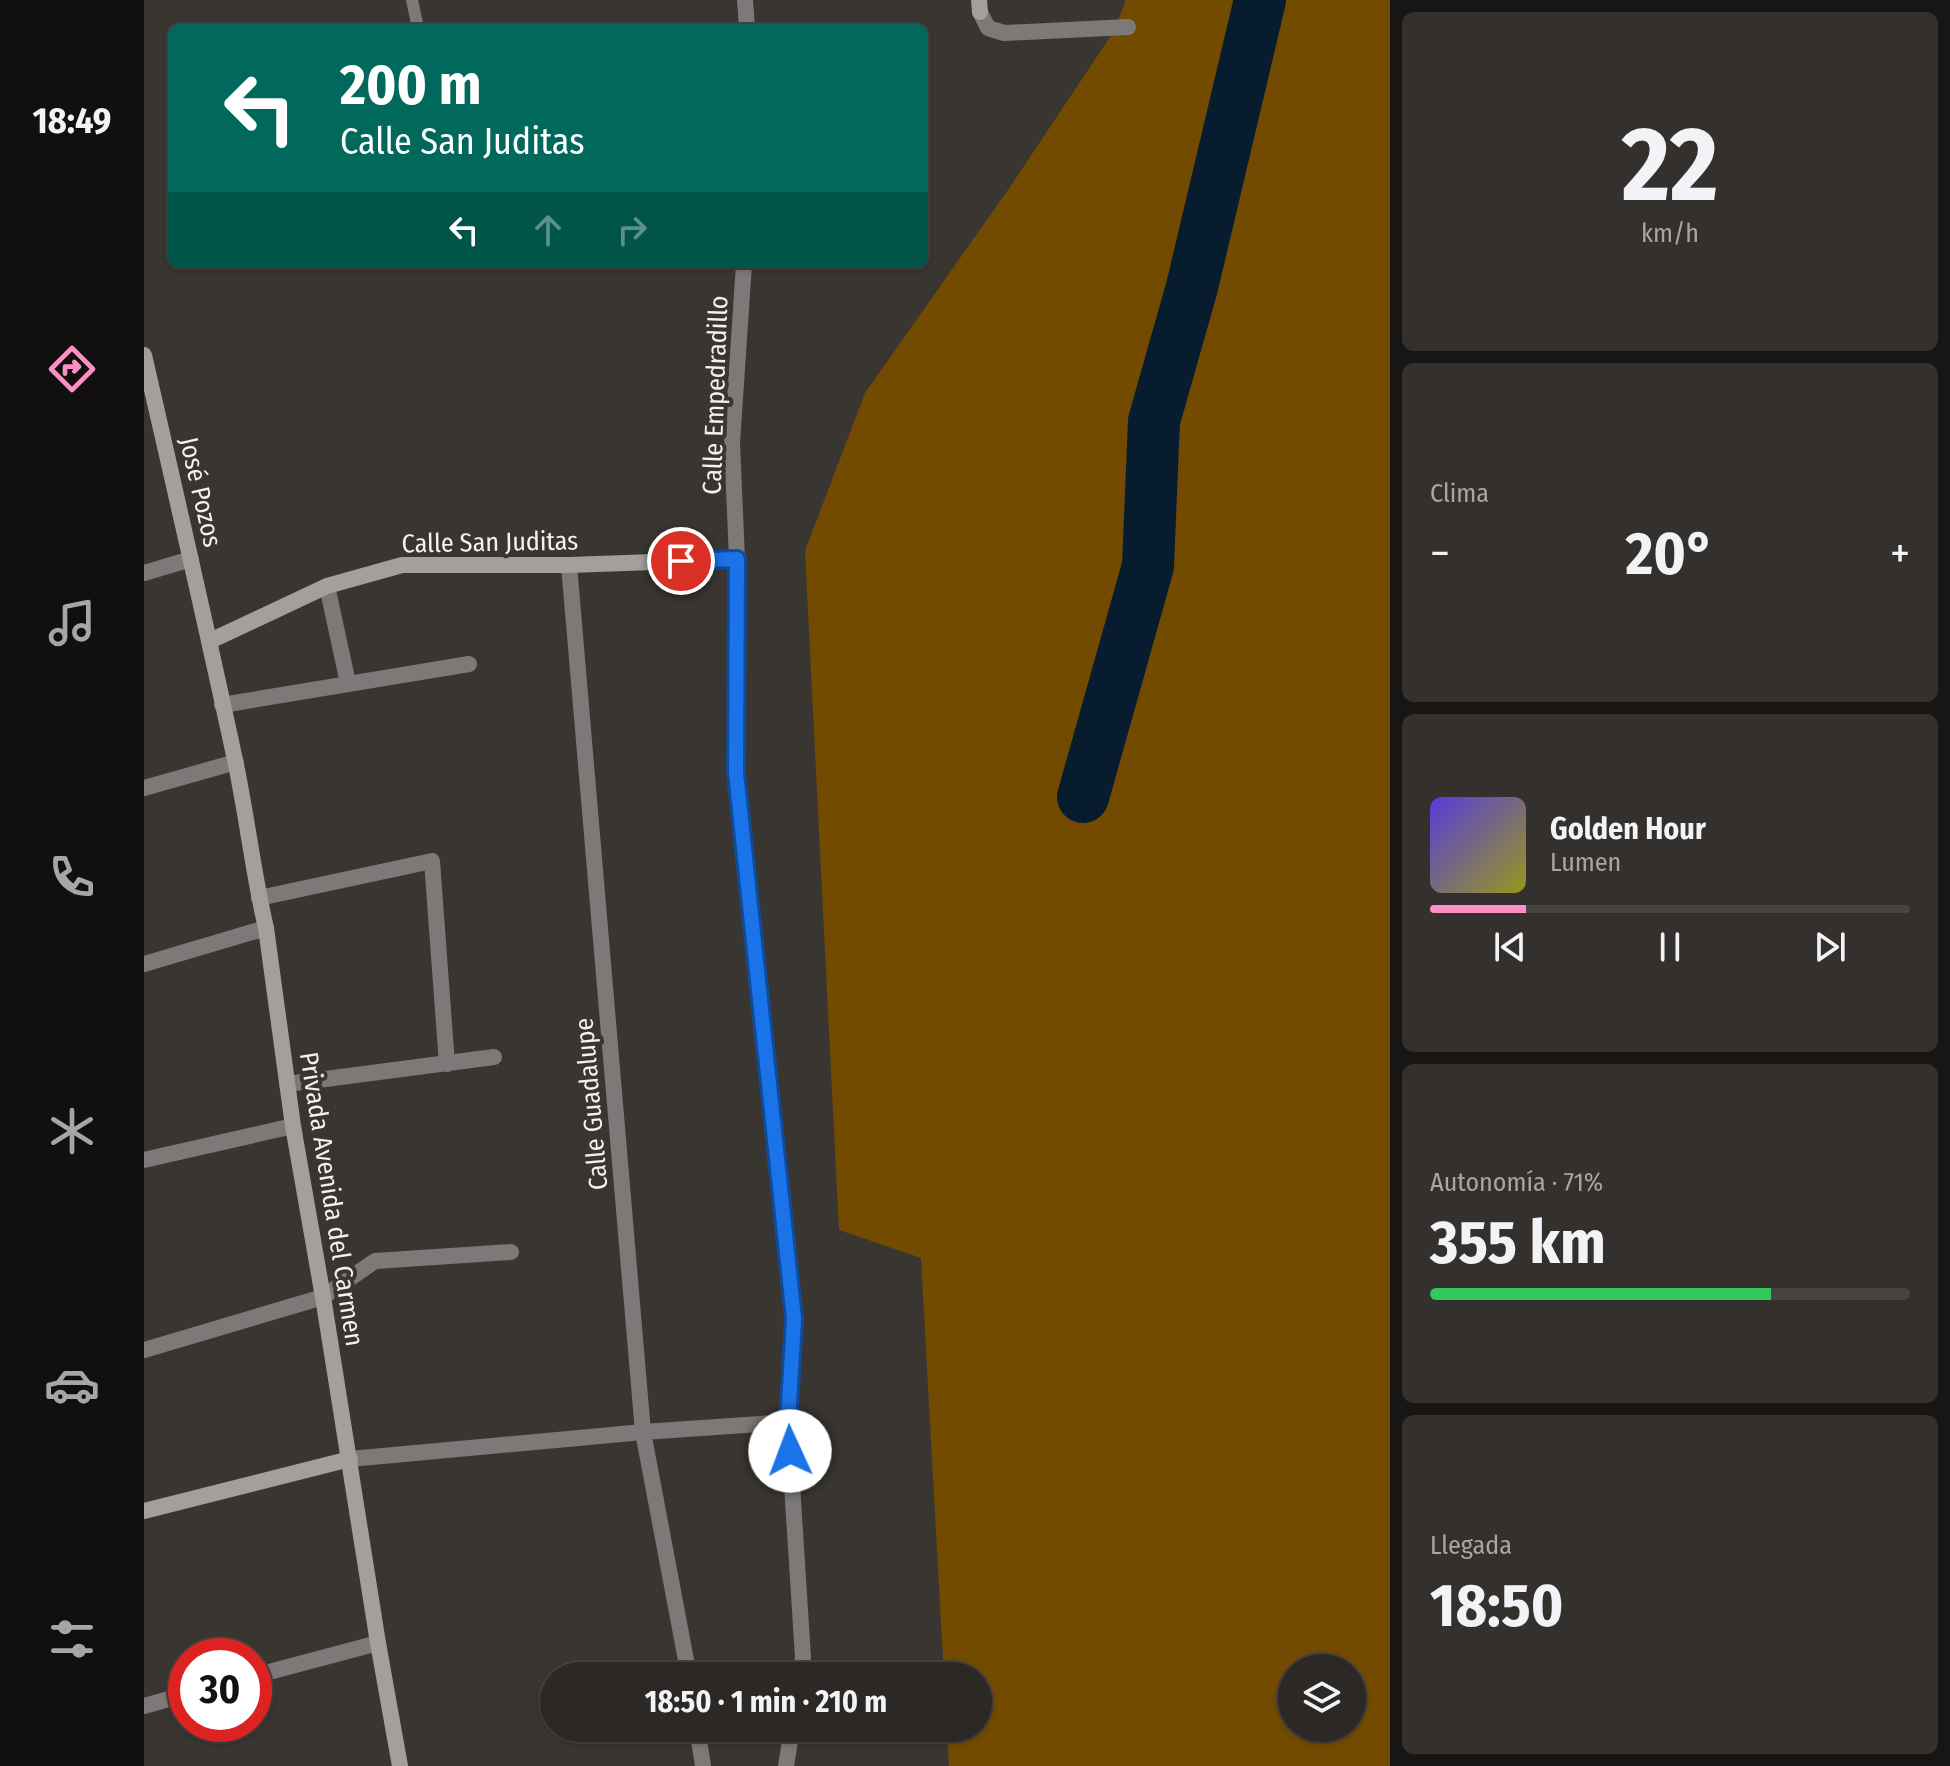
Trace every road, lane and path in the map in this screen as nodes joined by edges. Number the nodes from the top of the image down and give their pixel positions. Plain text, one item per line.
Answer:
1 (412, 0) edge
2 (745, 0) edge
3 (979, 6) edge
4 (417, 24) edge
5 (747, 24) edge
6 (1128, 27) dead end
7 (744, 268) edge
8 (144, 355) edge
9 (191, 559) junction
10 (737, 559) junction
11 (569, 565) junction
12 (144, 573) edge
13 (327, 586) junction
14 (210, 641) junction
15 (469, 664) dead end
16 (348, 683) junction
17 (222, 705) junction
18 (236, 762) junction
19 (144, 788) edge
20 (259, 898) junction
21 (266, 928) junction
22 (144, 964) edge
23 (494, 1057) dead end
24 (447, 1064) junction
25 (287, 1084) junction
26 (293, 1126) junction
27 (144, 1160) edge
28 (511, 1252) dead end
29 (323, 1297) junction
30 (144, 1350) edge
31 (788, 1422) junction
32 (643, 1432) junction
33 (350, 1459) junction
34 (144, 1511) edge
35 (378, 1643) junction
36 (686, 1662) edge
37 (802, 1662) edge
38 (272, 1671) edge
39 (168, 1699) edge
40 (144, 1706) edge
41 (699, 1742) edge
42 (790, 1742) edge
43 (400, 1766) edge
44 (703, 1766) edge
45 (786, 1766) edge

1 - 4 lane
2 - 5 street
3 - 6 street
7 - 10 street, Calle Empedradillo
8 - 9 street, José Pozos
9 - 12 street
9 - 14 street, José Pozos
10 - 11 street, Calle San Juditas
10 - 31 street, Calle Empedradillo
11 - 13 street, Calle San Juditas
11 - 32 street, Calle Guadalupe
13 - 14 street, Calle San Juditas
13 - 16 street
14 - 17 street, Privada Avenida del Carmen
15 - 16 street
16 - 17 street
17 - 18 street, Privada Avenida del Carmen
18 - 19 street
18 - 20 street, Privada Avenida del Carmen
20 - 21 street, Privada Avenida del Carmen
20 - 24 street
21 - 22 street
21 - 25 street, Privada Avenida del Carmen
23 - 24 street
24 - 25 street
25 - 26 street, Privada Avenida del Carmen
26 - 27 street
26 - 29 street, Privada Avenida del Carmen
28 - 29 street
29 - 30 street
29 - 33 street, Privada Avenida del Carmen
31 - 32 street
31 - 37 street, Calle Empedradillo
32 - 33 street
32 - 36 street, Calle Guadalupe
33 - 34 street
33 - 35 street, Privada Avenida del Carmen
35 - 38 street
35 - 43 street, Privada Avenida del Carmen
39 - 40 street
41 - 44 street
42 - 45 street

